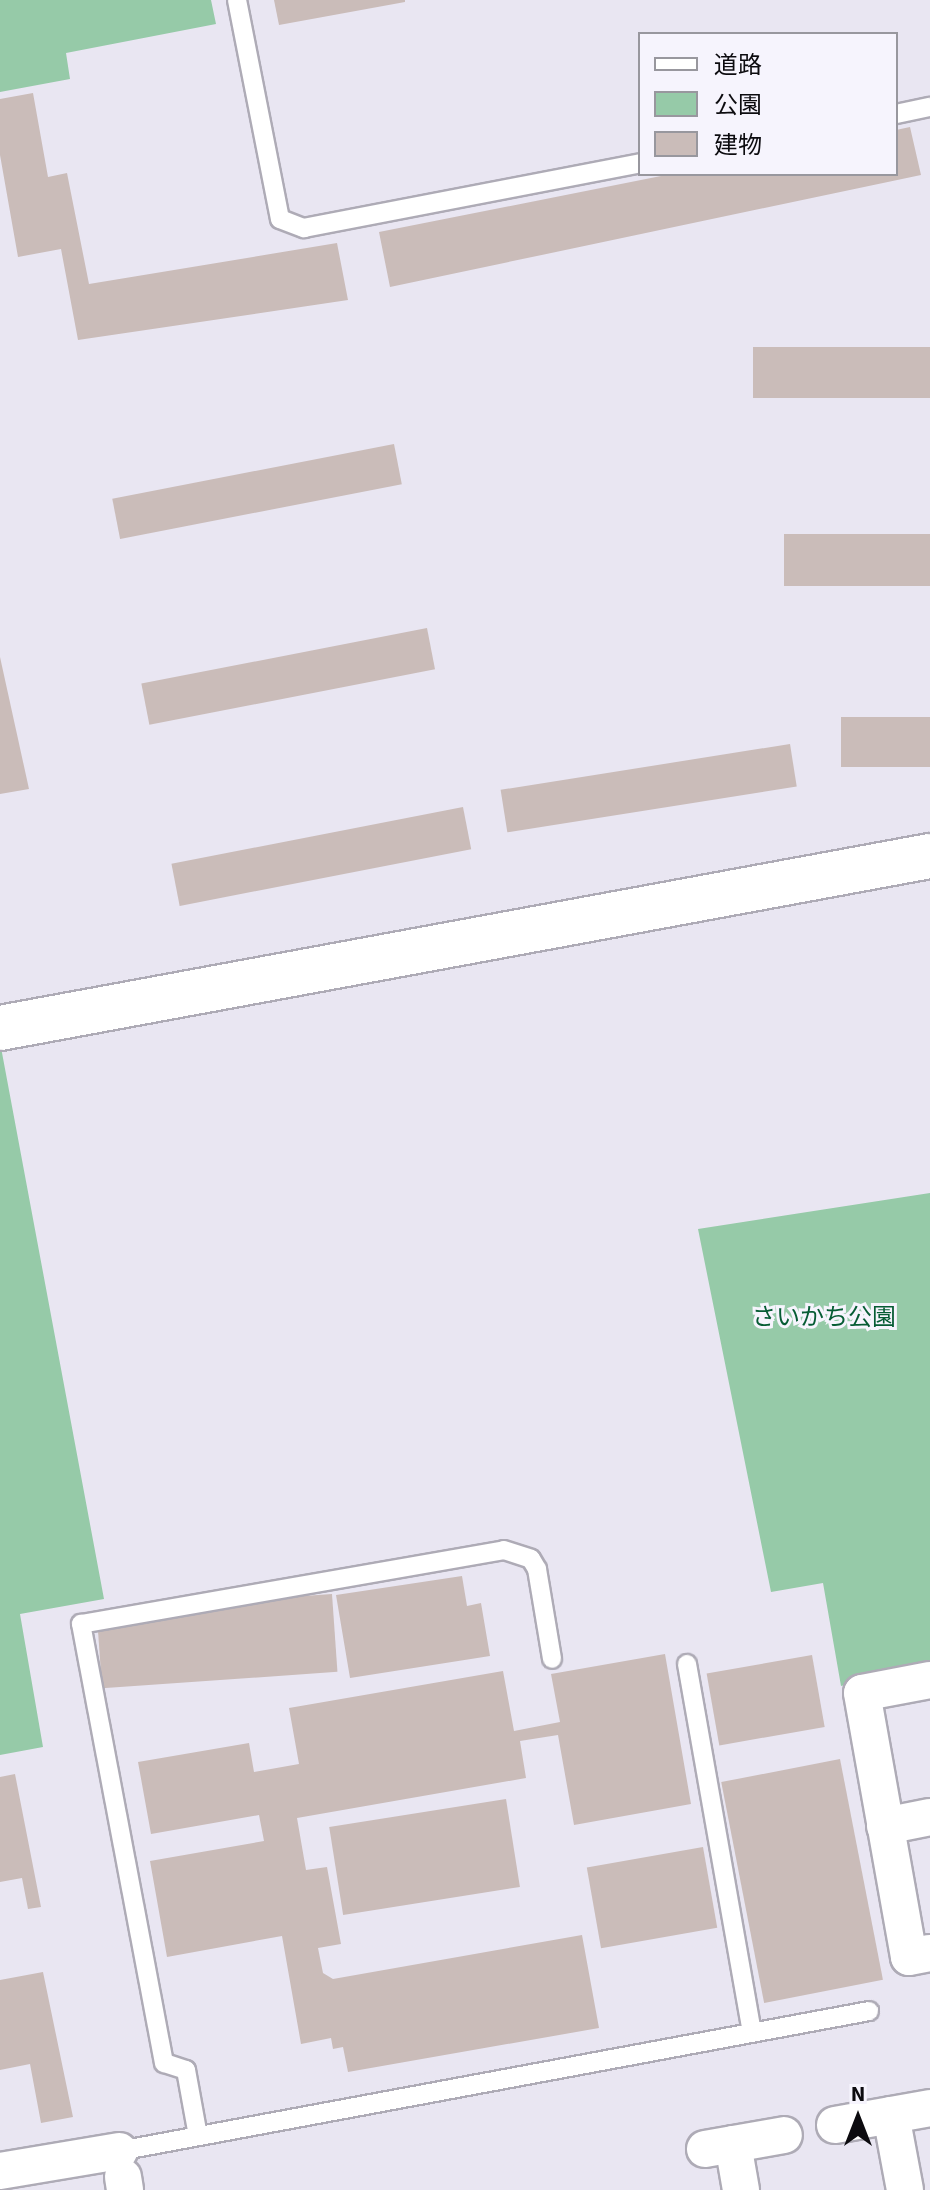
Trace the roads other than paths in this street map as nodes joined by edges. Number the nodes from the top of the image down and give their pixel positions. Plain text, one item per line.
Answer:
1 (237, 0) edge
2 (930, 107) edge
3 (898, 114) edge
4 (638, 163) edge
5 (930, 856) edge
6 (0, 1028) edge
7 (552, 1659) dead end
8 (687, 1664) dead end
9 (930, 1680) edge
10 (930, 1817) edge
11 (885, 1826) junction
12 (930, 1953) edge
13 (869, 2011) dead end
14 (752, 2032) junction
15 (930, 2108) edge
16 (891, 2115) junction
17 (835, 2125) dead end
18 (784, 2135) dead end
19 (198, 2136) junction
20 (0, 2171) edge
21 (122, 2173) edge
22 (741, 2190) edge
23 (905, 2190) edge

1 - 4 lane
2 - 3 lane
5 - 6 street
7 - 19 lane
8 - 14 lane
9 - 11 street
10 - 11 street
11 - 12 street
13 - 14 lane
14 - 19 lane
15 - 16 street
16 - 17 street
16 - 23 street
18 - 22 street
19 - 21 lane
20 - 21 street

